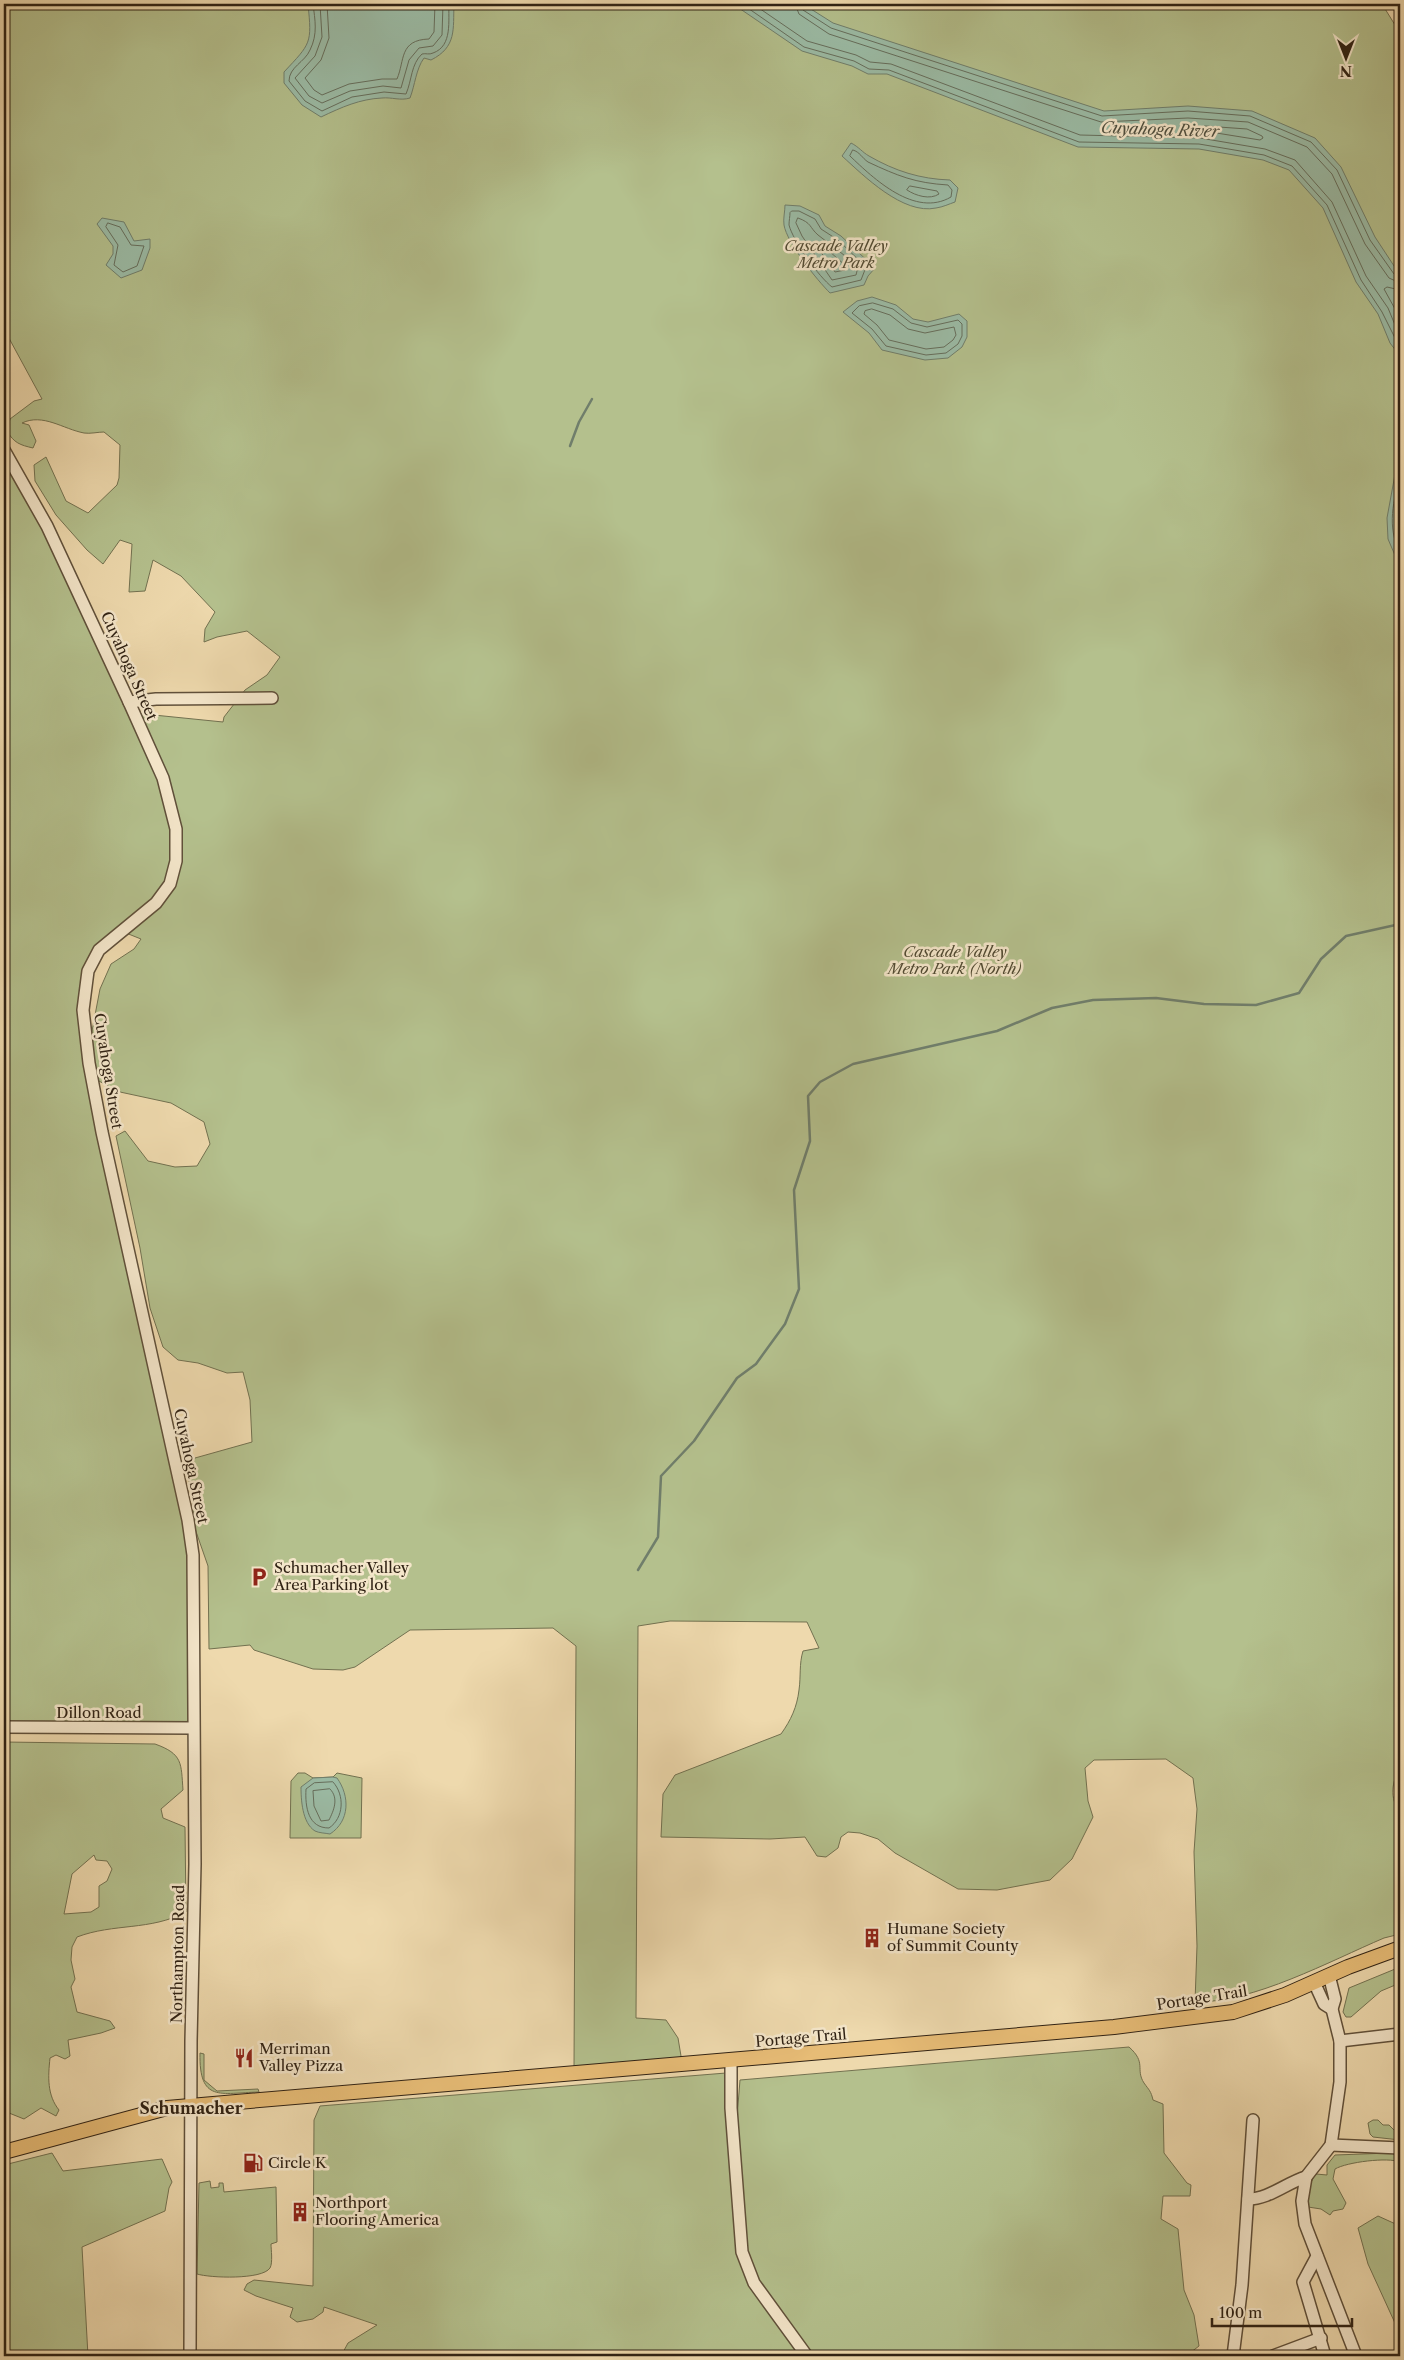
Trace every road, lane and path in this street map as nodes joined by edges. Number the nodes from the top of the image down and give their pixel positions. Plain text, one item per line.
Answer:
1 (4, 450) edge
2 (272, 698) dead end
3 (129, 702) junction
4 (192, 1552) joint
5 (4, 1727) edge
6 (193, 1728) junction
7 (1400, 1948) edge
8 (1329, 1975) junction
9 (1314, 1982) junction
10 (1332, 2009) junction
11 (1400, 2034) edge
12 (1340, 2041) junction
13 (731, 2060) junction
14 (192, 2107) junction
15 (1253, 2120) dead end
16 (1331, 2145) junction
17 (1400, 2148) edge
18 (4, 2152) edge
19 (1306, 2177) junction
20 (1248, 2199) junction
21 (1317, 2256) junction
22 (1321, 2338) junction
23 (190, 2356) edge
24 (807, 2356) edge
25 (1233, 2356) edge
26 (1273, 2356) edge
27 (1326, 2356) edge
28 (1356, 2356) edge

1 - 3 street, Cuyahoga Street
2 - 3 street
3 - 4 street, Cuyahoga Street
4 - 6 street, Northampton Road
5 - 6 street, Dillon Road
6 - 14 street, Northampton Road
7 - 8 main road, Portage Trail
8 - 9 main road, Portage Trail
8 - 10 street
9 - 10 street
9 - 13 main road, Portage Trail
10 - 12 street
11 - 12 street
12 - 16 street
13 - 14 main road, Portage Trail
13 - 24 street
14 - 18 main road, Portage Trail
14 - 23 street, Northampton Road
15 - 20 street
16 - 17 street
16 - 19 street
19 - 20 street
19 - 21 street
20 - 25 street
21 - 22 street
21 - 28 street
22 - 26 street
22 - 27 street

